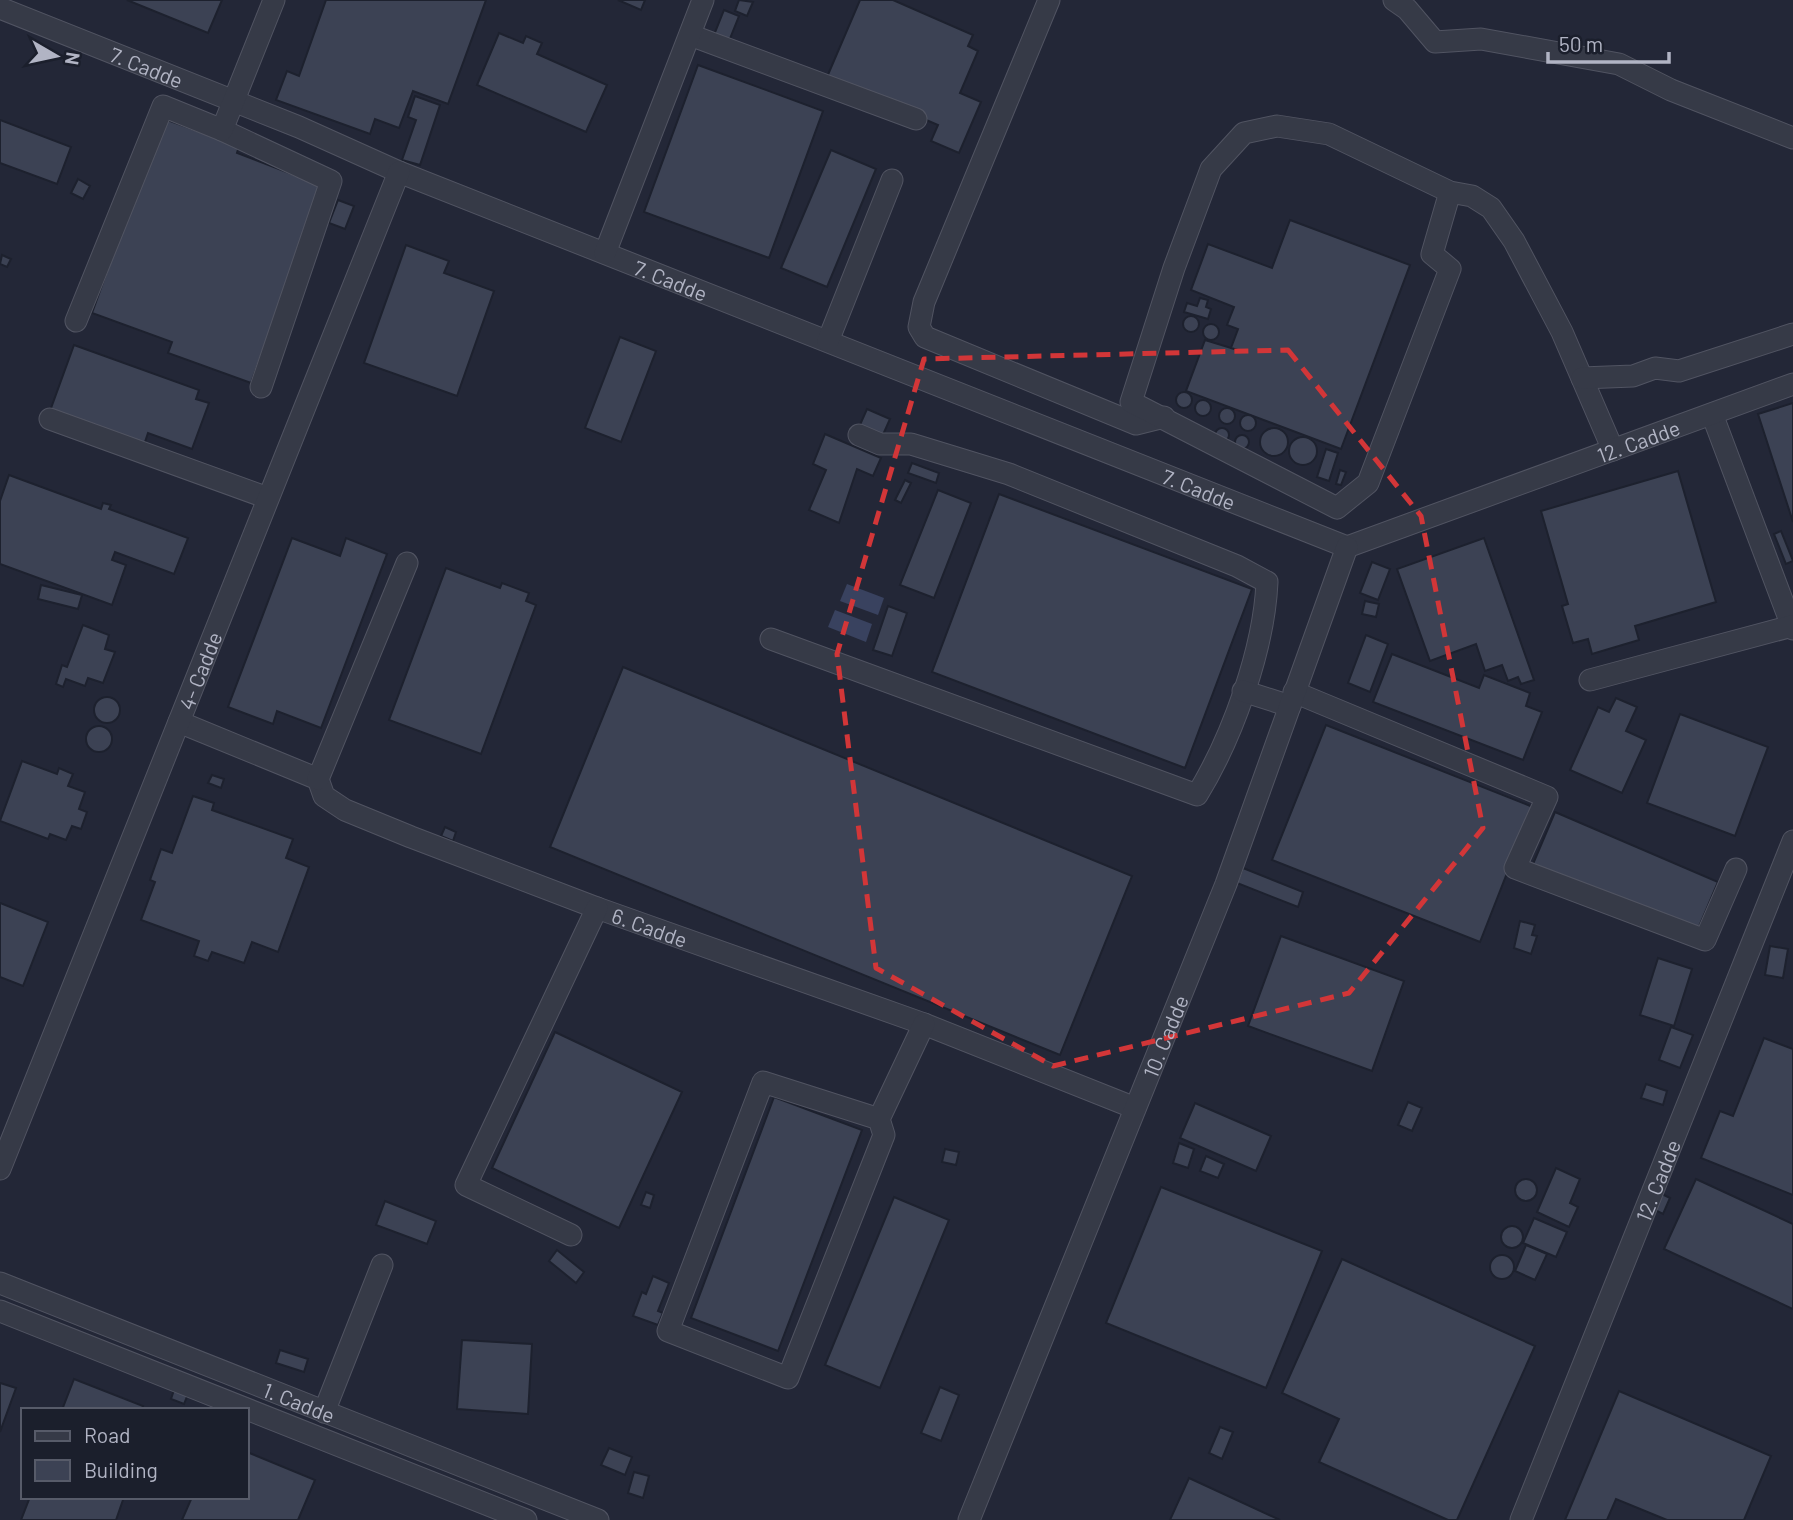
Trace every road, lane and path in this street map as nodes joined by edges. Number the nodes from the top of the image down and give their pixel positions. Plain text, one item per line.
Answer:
1 (274, 0) edge
2 (703, 0) edge
3 (1049, 0) edge
4 (1394, 0) edge
5 (0, 8) edge
6 (690, 35) junction
7 (234, 101) junction
8 (916, 119) dead end
9 (222, 130) junction
10 (1793, 138) edge
11 (399, 172) junction
12 (892, 180) dead end
13 (1450, 192) junction
14 (605, 253) junction
15 (76, 321) dead end
16 (1793, 334) edge
17 (828, 341) junction
18 (1582, 378) junction
19 (1793, 384) edge
20 (261, 387) dead end
21 (1712, 414) junction
22 (1164, 417) junction
23 (50, 419) dead end
24 (859, 435) dead end
25 (1613, 450) junction
26 (268, 498) junction
27 (1347, 547) junction
28 (407, 563) dead end
29 (1786, 588) edge
30 (1792, 627) edge
31 (771, 639) dead end
32 (1590, 680) dead end
33 (1243, 691) junction
34 (1292, 699) junction
35 (179, 722) junction
36 (318, 779) junction
37 (1793, 841) edge
38 (1736, 869) dead end
39 (597, 908) junction
40 (924, 1024) junction
41 (1135, 1108) junction
42 (879, 1119) junction
43 (0, 1169) edge
44 (571, 1235) dead end
45 (383, 1265) dead end
46 (0, 1283) edge
47 (0, 1311) edge
48 (244, 1408) edge
49 (248, 1410) edge
50 (324, 1412) junction
51 (526, 1520) edge
52 (598, 1520) edge
53 (969, 1520) edge
54 (1521, 1520) edge

1 - 7 street
2 - 6 street
3 - 22 street
4 - 10 street
5 - 7 street, 7. Cadde
6 - 8 street
6 - 14 street
7 - 9 street
7 - 11 street, 7. Cadde
9 - 15 street
9 - 20 street
11 - 14 street, 7. Cadde
11 - 26 street, 4- Cadde
12 - 17 street
13 - 18 street
13 - 22 street
13 - 22 street
14 - 17 street, 7. Cadde
16 - 18 street
17 - 27 street, 7. Cadde
18 - 25 street
19 - 21 street, 12. Cadde
21 - 25 street, 12. Cadde
21 - 29 street
23 - 26 street
24 - 33 street
25 - 27 street, 12. Cadde
26 - 35 street, 4- Cadde
27 - 34 street, 10. Cadde
28 - 36 street
29 - 30 street
30 - 32 street
31 - 33 street
33 - 34 street
34 - 38 street
34 - 41 street, 10. Cadde
35 - 36 street
35 - 43 street, 4- Cadde
36 - 39 street, 6. Cadde
37 - 54 street, 12. Cadde
39 - 40 street, 6. Cadde
39 - 44 street
40 - 41 street, 6. Cadde
40 - 42 street
41 - 53 street, 10. Cadde
42 - 42 street
45 - 50 street
46 - 50 street, 1. Cadde
47 - 48 street
49 - 51 street
50 - 52 street, 1. Cadde

